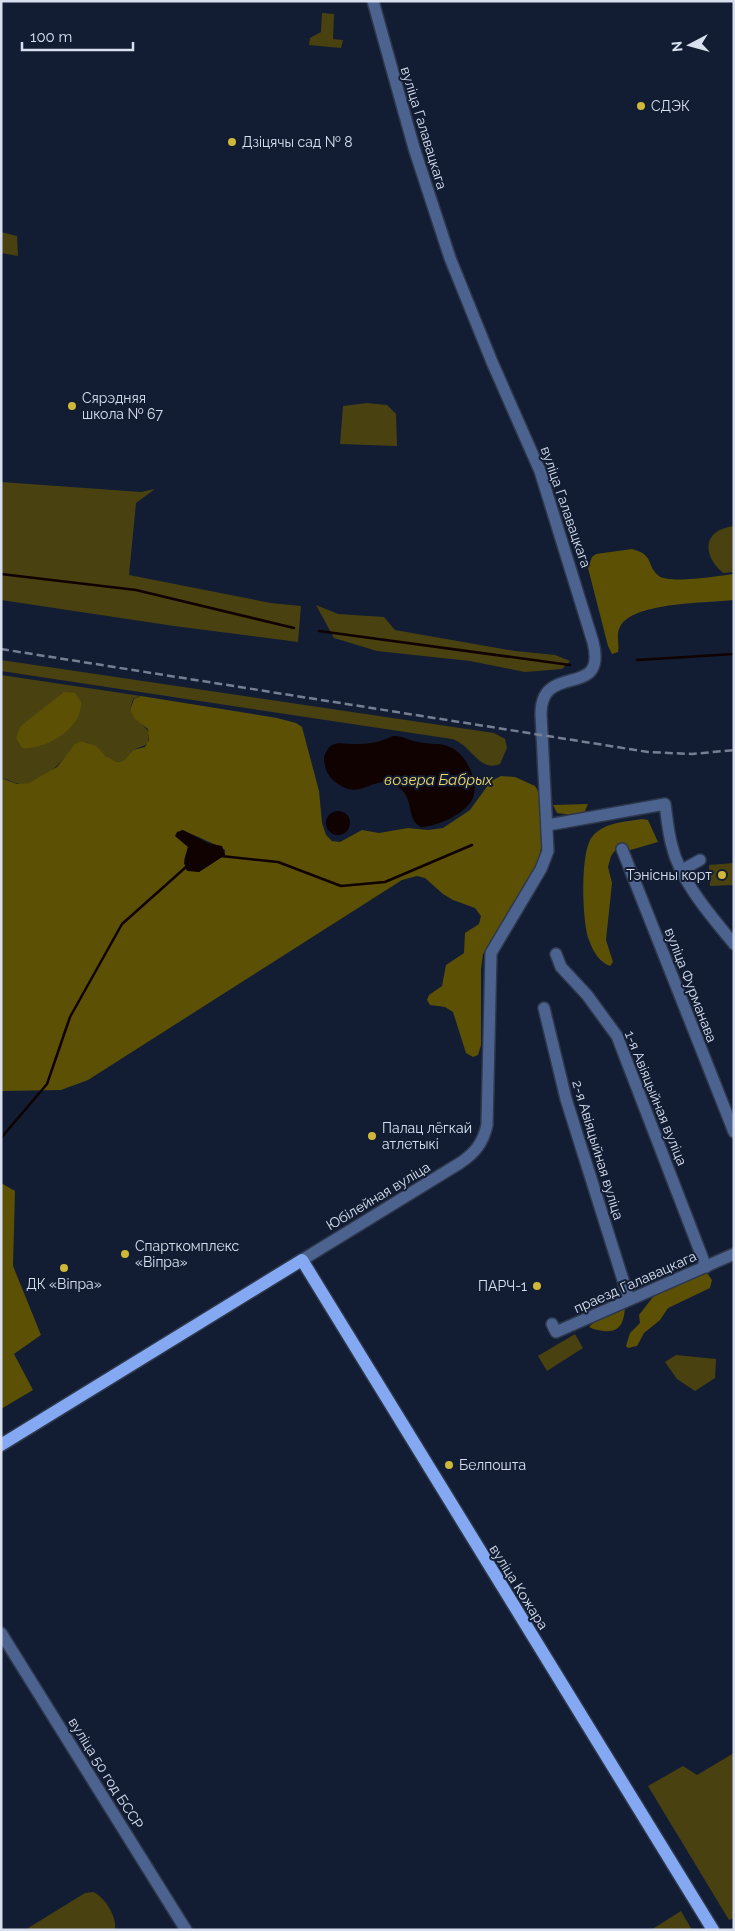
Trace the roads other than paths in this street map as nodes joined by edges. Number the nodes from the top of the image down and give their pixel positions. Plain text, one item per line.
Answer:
1 (373, 1) edge
2 (548, 825) junction
3 (622, 849) dead end
4 (700, 860) dead end
5 (682, 870) junction
6 (734, 944) edge
7 (556, 954) dead end
8 (544, 1008) dead end
9 (734, 1132) edge
10 (734, 1254) edge
11 (302, 1260) junction
12 (706, 1266) junction
13 (629, 1299) junction
14 (552, 1324) dead end
15 (1, 1445) edge
16 (1, 1633) edge
17 (186, 1930) edge
18 (713, 1930) edge

1 - 2 street, вуліца Галавацкага
2 - 5 street
2 - 11 street, Юбілейная вуліца
3 - 9 street, вуліца Фурманава
4 - 5 street
5 - 6 street
7 - 12 street, 1-я Авіяцыйная вуліца
8 - 13 street, 2-я Авіяцыйная вуліца
10 - 12 street, праезд Галавацкага
11 - 15 main road, Юбілейная вуліца
11 - 18 main road, вуліца Кожара
12 - 13 street, праезд Галавацкага
13 - 14 street, праезд Галавацкага
16 - 17 street, вуліца 50 год БССР

